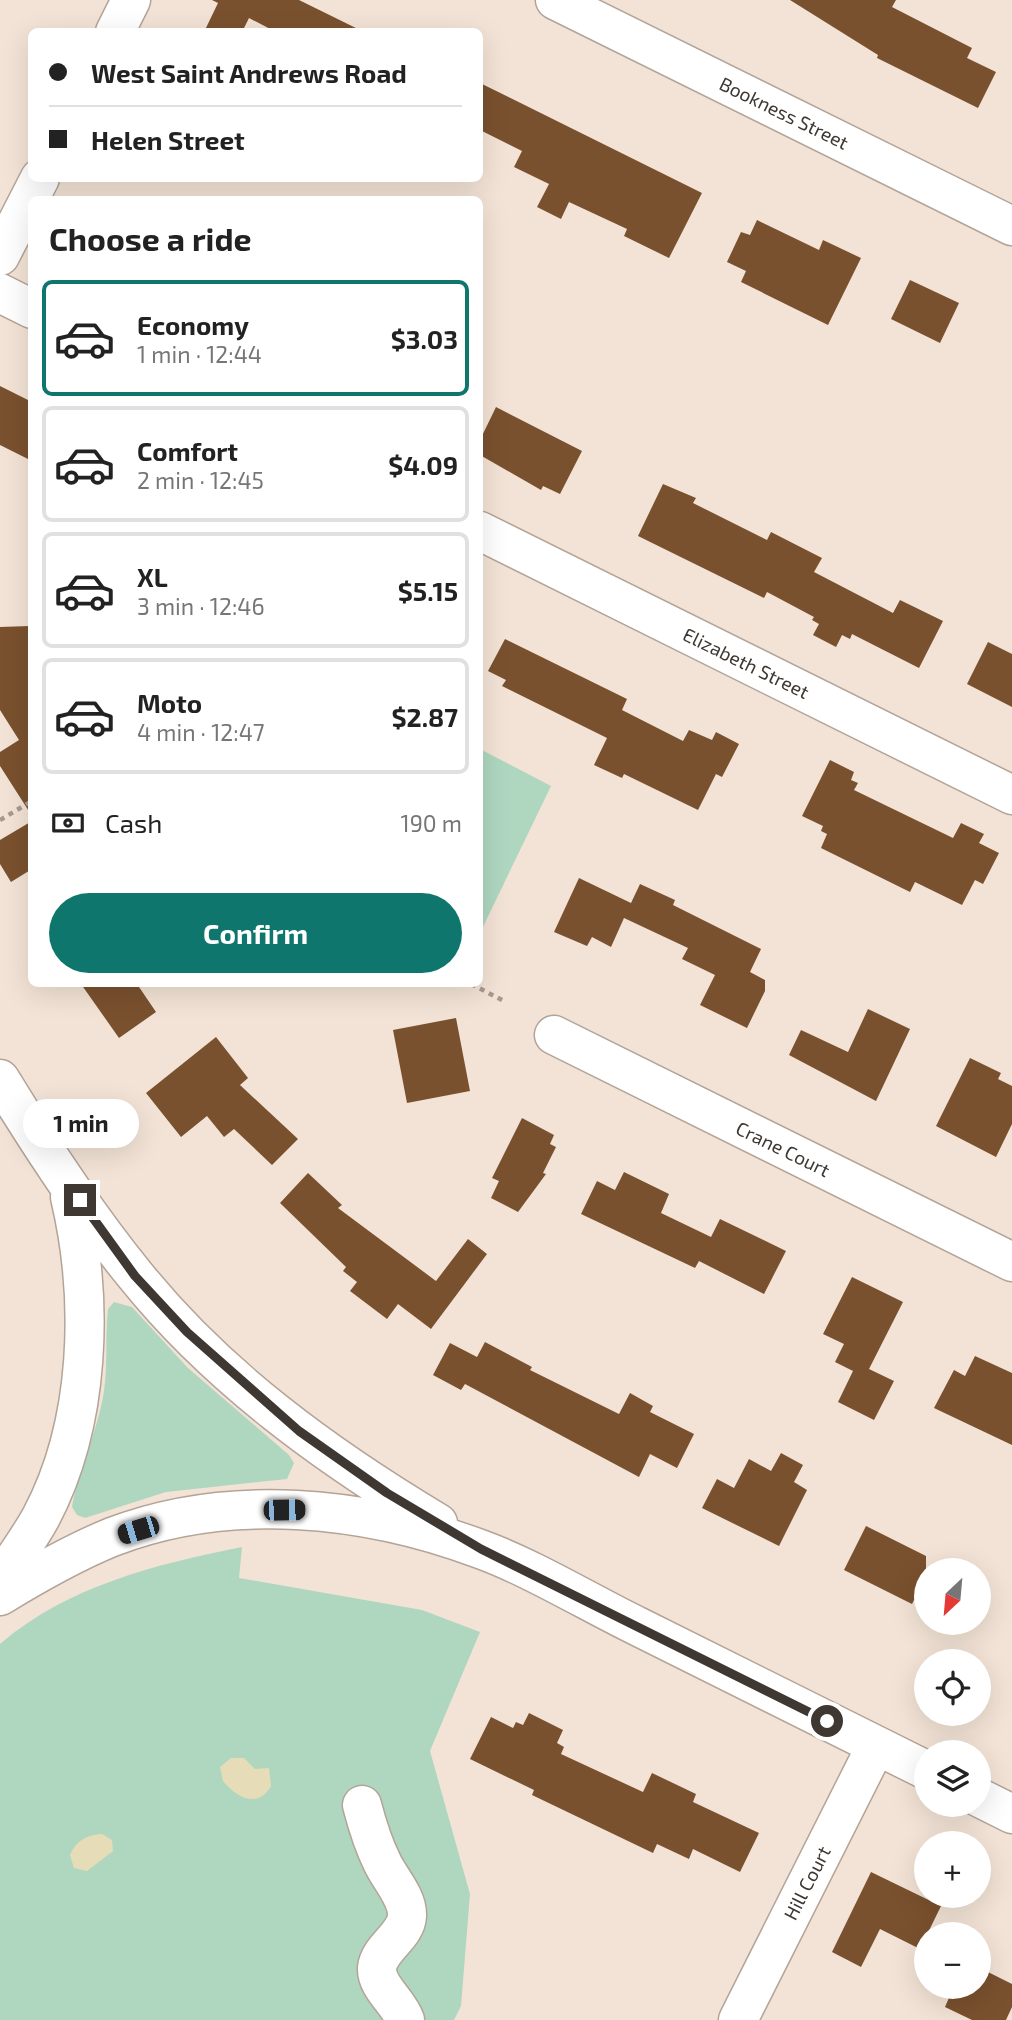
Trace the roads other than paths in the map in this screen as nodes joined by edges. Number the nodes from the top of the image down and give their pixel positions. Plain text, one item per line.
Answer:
1 (131, 0) edge
2 (555, 0) edge
3 (117, 28) edge
4 (28, 201) edge
5 (1012, 226) edge
6 (0, 256) edge
7 (0, 293) edge
8 (28, 307) edge
9 (483, 532) edge
10 (1012, 795) edge
11 (554, 1035) dead end
12 (0, 1079) edge
13 (66, 1181) junction
14 (1012, 1262) edge
15 (481, 1549) junction
16 (0, 1581) edge
17 (0, 1596) edge
18 (876, 1746) junction
19 (914, 1764) edge
20 (991, 1804) edge
21 (362, 1805) dead end
22 (1012, 1814) edge
23 (405, 2020) edge
24 (738, 2020) edge

1 - 3 street
2 - 5 street, Bookness Street
4 - 6 street
7 - 8 street
9 - 10 street, Elizabeth Street
11 - 14 street, Crane Court
12 - 13 street
13 - 15 street
13 - 16 street
15 - 17 street
15 - 18 street
18 - 19 street
18 - 24 street, Hill Court
20 - 22 street
21 - 23 street

